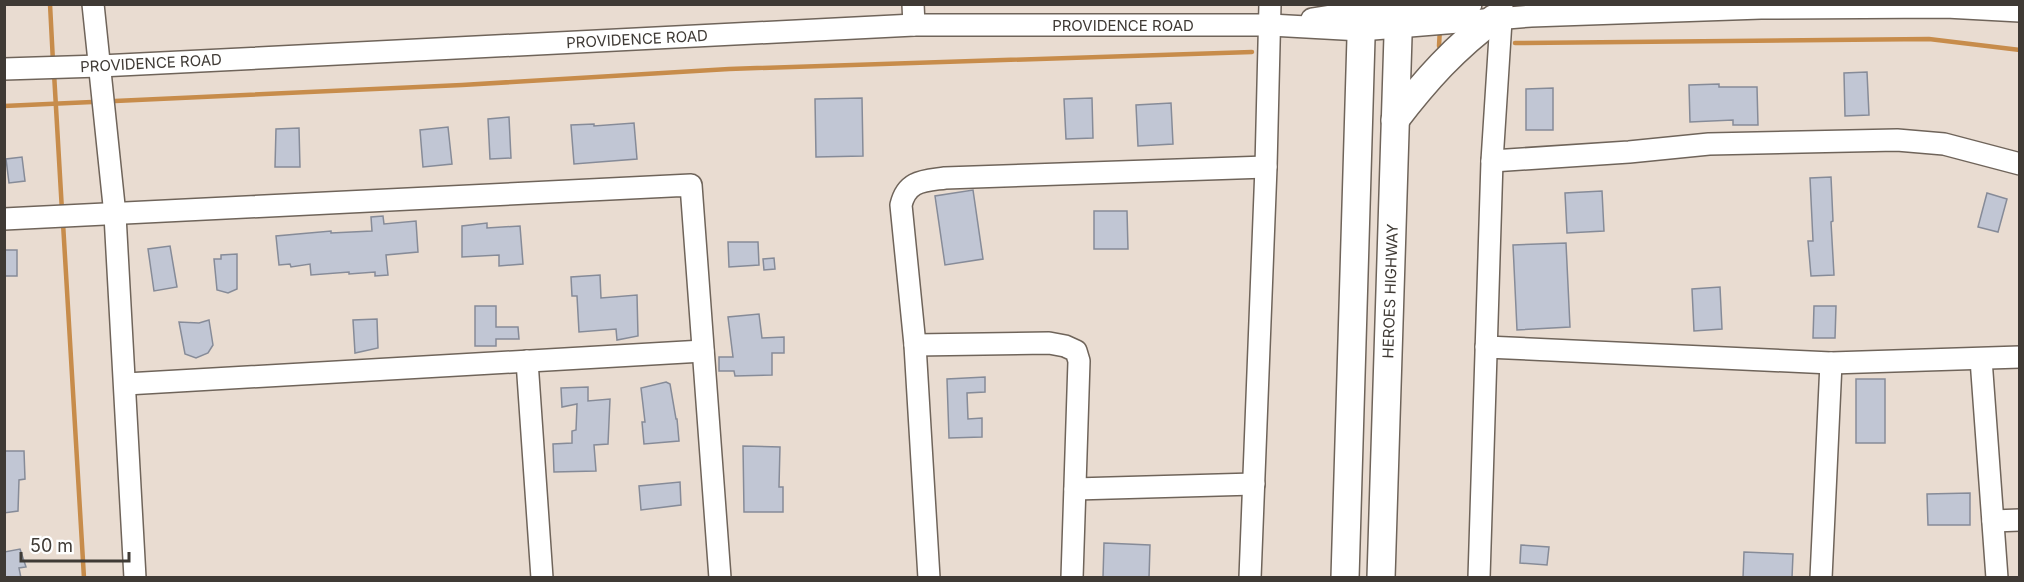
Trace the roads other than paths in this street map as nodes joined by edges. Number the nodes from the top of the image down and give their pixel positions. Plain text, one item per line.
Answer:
1 (93, 4) edge
2 (1472, 4) edge
3 (2019, 11) edge
4 (1399, 13) edge
5 (1500, 14) edge
6 (913, 15) edge
7 (1270, 15) edge
8 (1362, 15) edge
9 (100, 66) junction
10 (4, 69) edge
11 (1395, 120) junction
12 (1492, 161) junction
13 (2019, 164) edge
14 (1266, 167) junction
15 (115, 214) junction
16 (4, 219) edge
17 (915, 345) junction
18 (1486, 346) junction
19 (703, 351) junction
20 (2019, 357) edge
21 (1981, 359) junction
22 (527, 361) junction
23 (1831, 363) junction
24 (126, 384) junction
25 (1254, 484) junction
26 (1075, 489) junction
27 (2019, 520) edge
28 (1993, 521) junction
29 (135, 578) edge
30 (542, 578) edge
31 (720, 578) edge
32 (929, 578) edge
33 (1072, 578) edge
34 (1250, 578) edge
35 (1345, 578) edge
36 (1381, 578) edge
37 (1479, 578) edge
38 (1821, 578) edge
39 (1997, 578) edge

1 - 9 street
2 - 4 street, PROVIDENCE ROAD
3 - 5 street, PROVIDENCE ROAD
4 - 5 street, PROVIDENCE ROAD
4 - 8 street, PROVIDENCE ROAD
4 - 11 main road, HEROES HIGHWAY
5 - 11 main road
5 - 12 street
6 - 7 street, PROVIDENCE ROAD
6 - 9 street, PROVIDENCE ROAD
7 - 8 street, PROVIDENCE ROAD
7 - 14 street
8 - 35 main road
9 - 10 street, PROVIDENCE ROAD
9 - 15 street
11 - 36 main road, HEROES HIGHWAY
12 - 13 street
12 - 18 street
14 - 17 street
14 - 25 street
15 - 16 street
15 - 19 street
15 - 24 street
17 - 26 street
17 - 32 street
18 - 23 street
18 - 37 street
19 - 22 street
19 - 31 street
20 - 21 street
21 - 23 street
21 - 28 street
22 - 24 street
22 - 30 street
23 - 38 street
24 - 29 street
25 - 26 street
25 - 34 street
26 - 33 street
27 - 28 street
28 - 39 street

